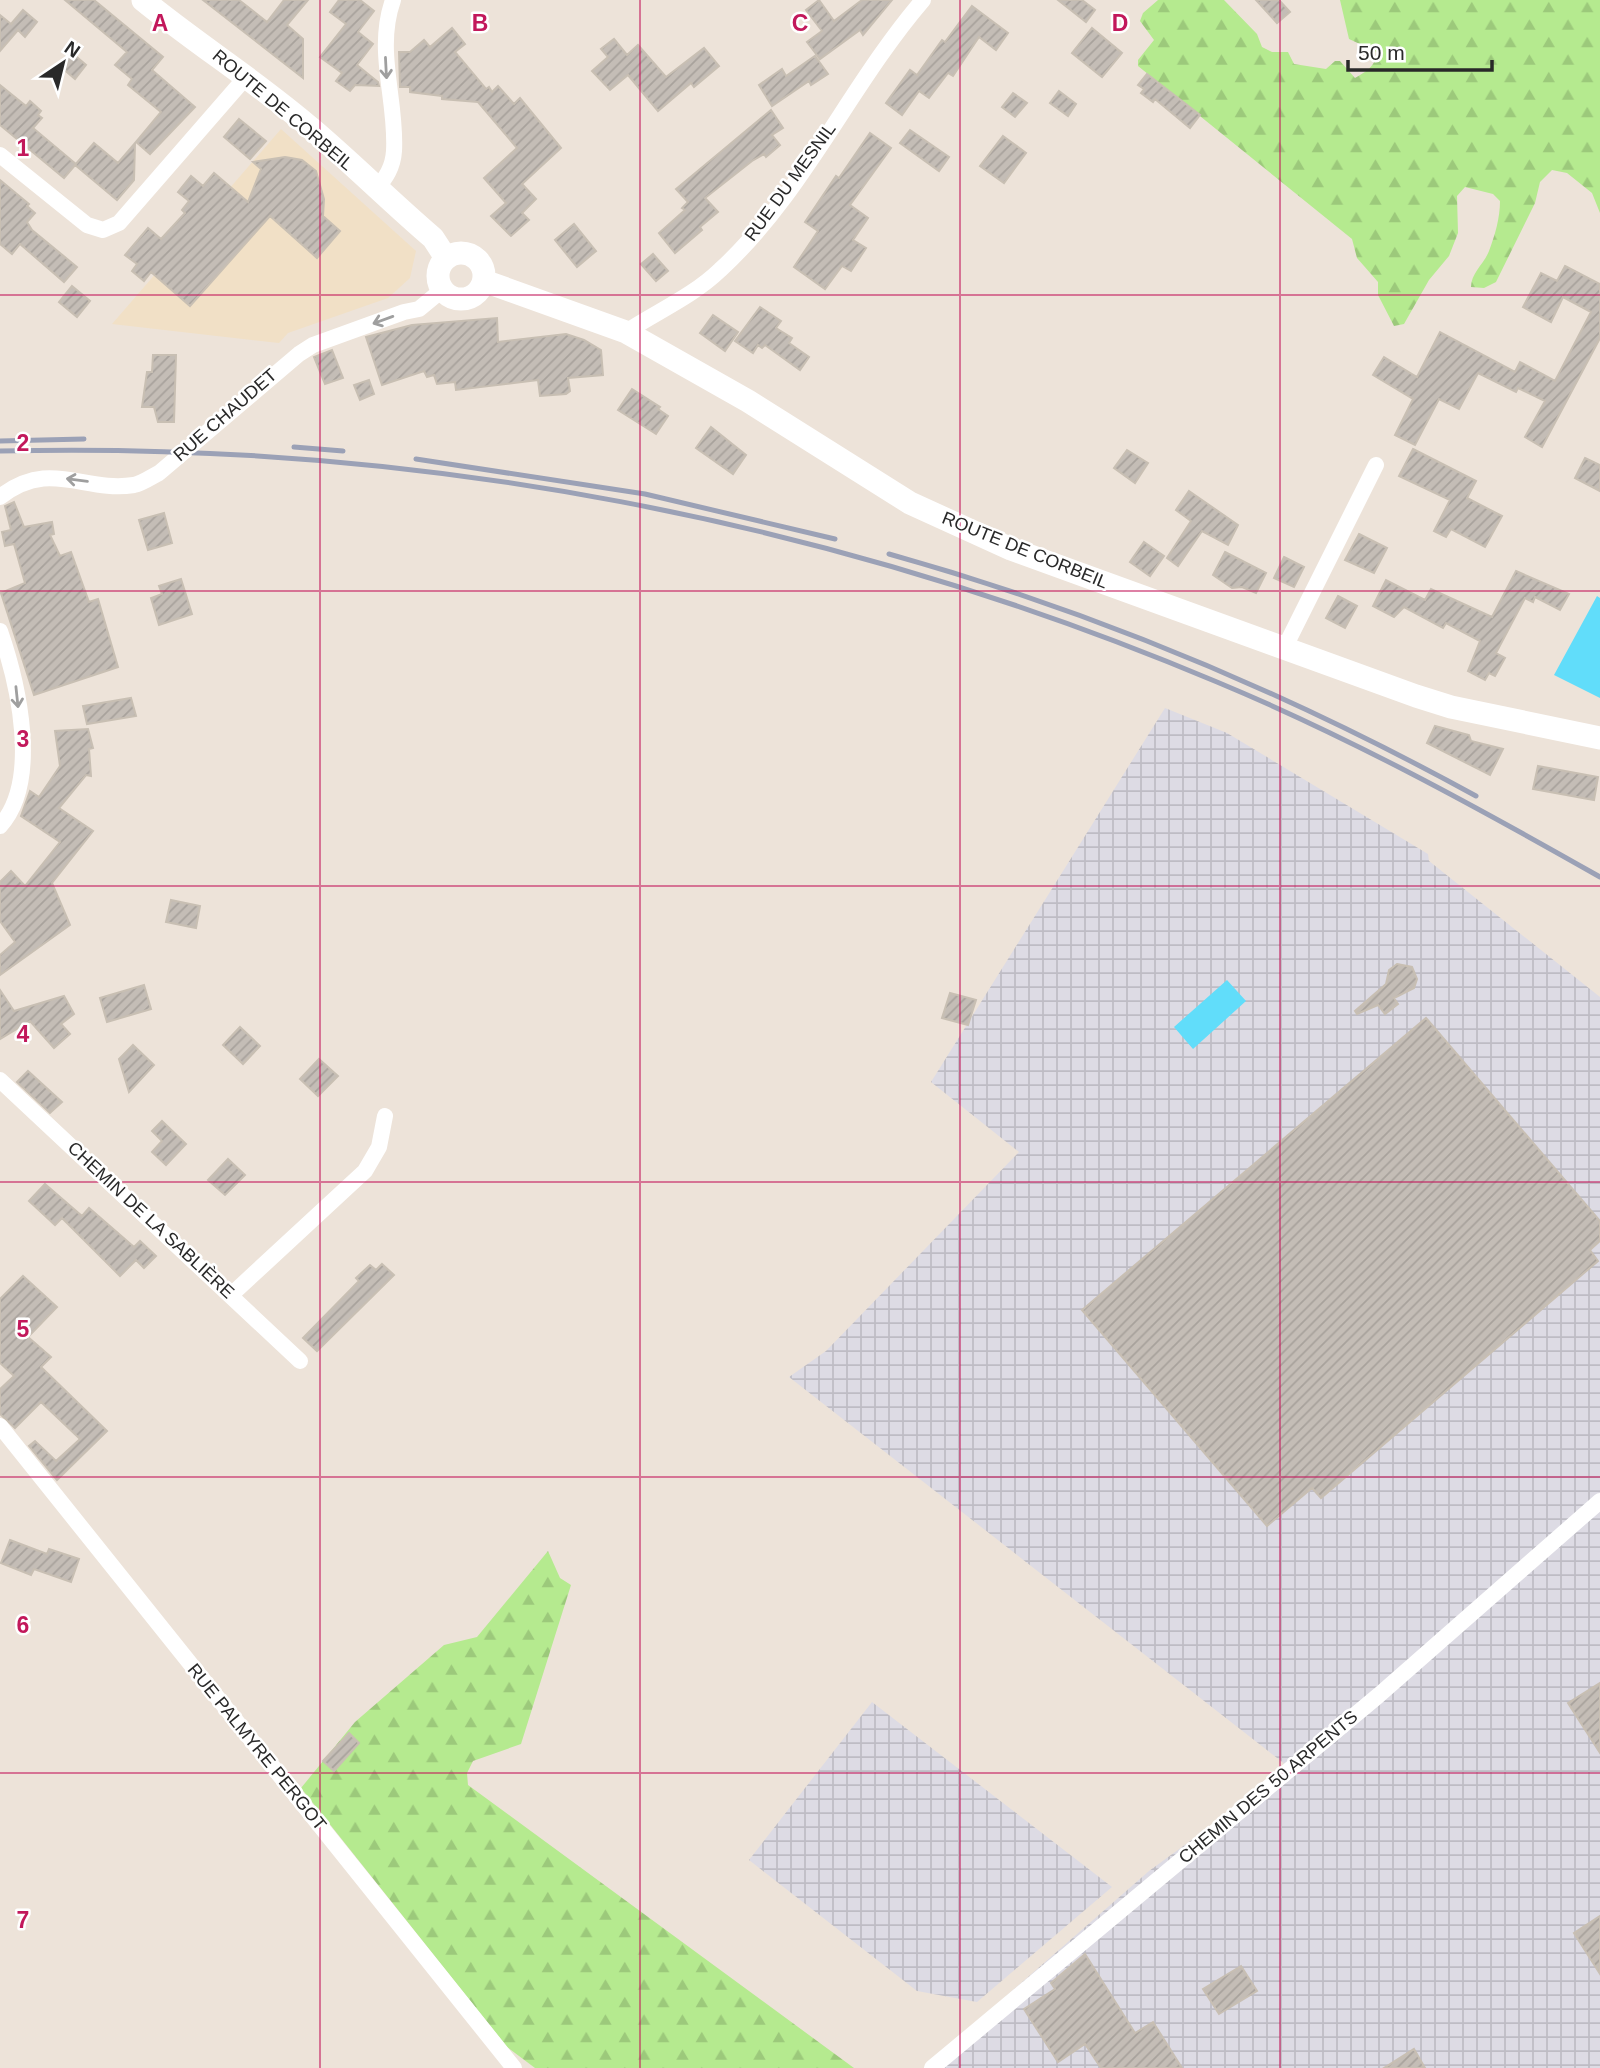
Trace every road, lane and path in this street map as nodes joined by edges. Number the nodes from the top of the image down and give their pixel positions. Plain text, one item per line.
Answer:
1 (142, 0) edge
2 (393, 0) edge
3 (923, 0) edge
4 (246, 77) junction
5 (0, 155) edge
6 (376, 189) junction
7 (446, 258) junction
8 (484, 281) junction
9 (442, 290) junction
10 (626, 332) junction
11 (1376, 466) dead end
12 (0, 496) edge
13 (0, 631) edge
14 (1284, 649) junction
15 (1600, 738) edge
16 (0, 826) edge
17 (0, 1080) edge
18 (385, 1116) dead end
19 (231, 1295) junction
20 (300, 1361) dead end
21 (0, 1426) edge
22 (1600, 1501) edge
23 (514, 2068) edge
24 (932, 2068) edge

1 - 4 main road, ROUTE DE CORBEIL
2 -> 6 street
3 - 10 street, RUE DU MESNIL
4 - 5 street
4 - 6 main road, ROUTE DE CORBEIL
6 - 7 main road, ROUTE DE CORBEIL
7 - 8 main road
7 - 9 main road
8 - 9 main road
8 - 10 main road, ROUTE DE CORBEIL
9 -> 12 street, RUE CHAUDET
10 - 14 main road, ROUTE DE CORBEIL
11 - 14 street
13 -> 16 street
14 - 15 main road, ROUTE DE CORBEIL
17 - 19 street, CHEMIN DE LA SABLIÈRE
18 - 19 street
19 - 20 street, CHEMIN DE LA SABLIÈRE
21 - 23 street, RUE PALMYRE PERGOT
22 - 24 street, CHEMIN DES 50 ARPENTS

